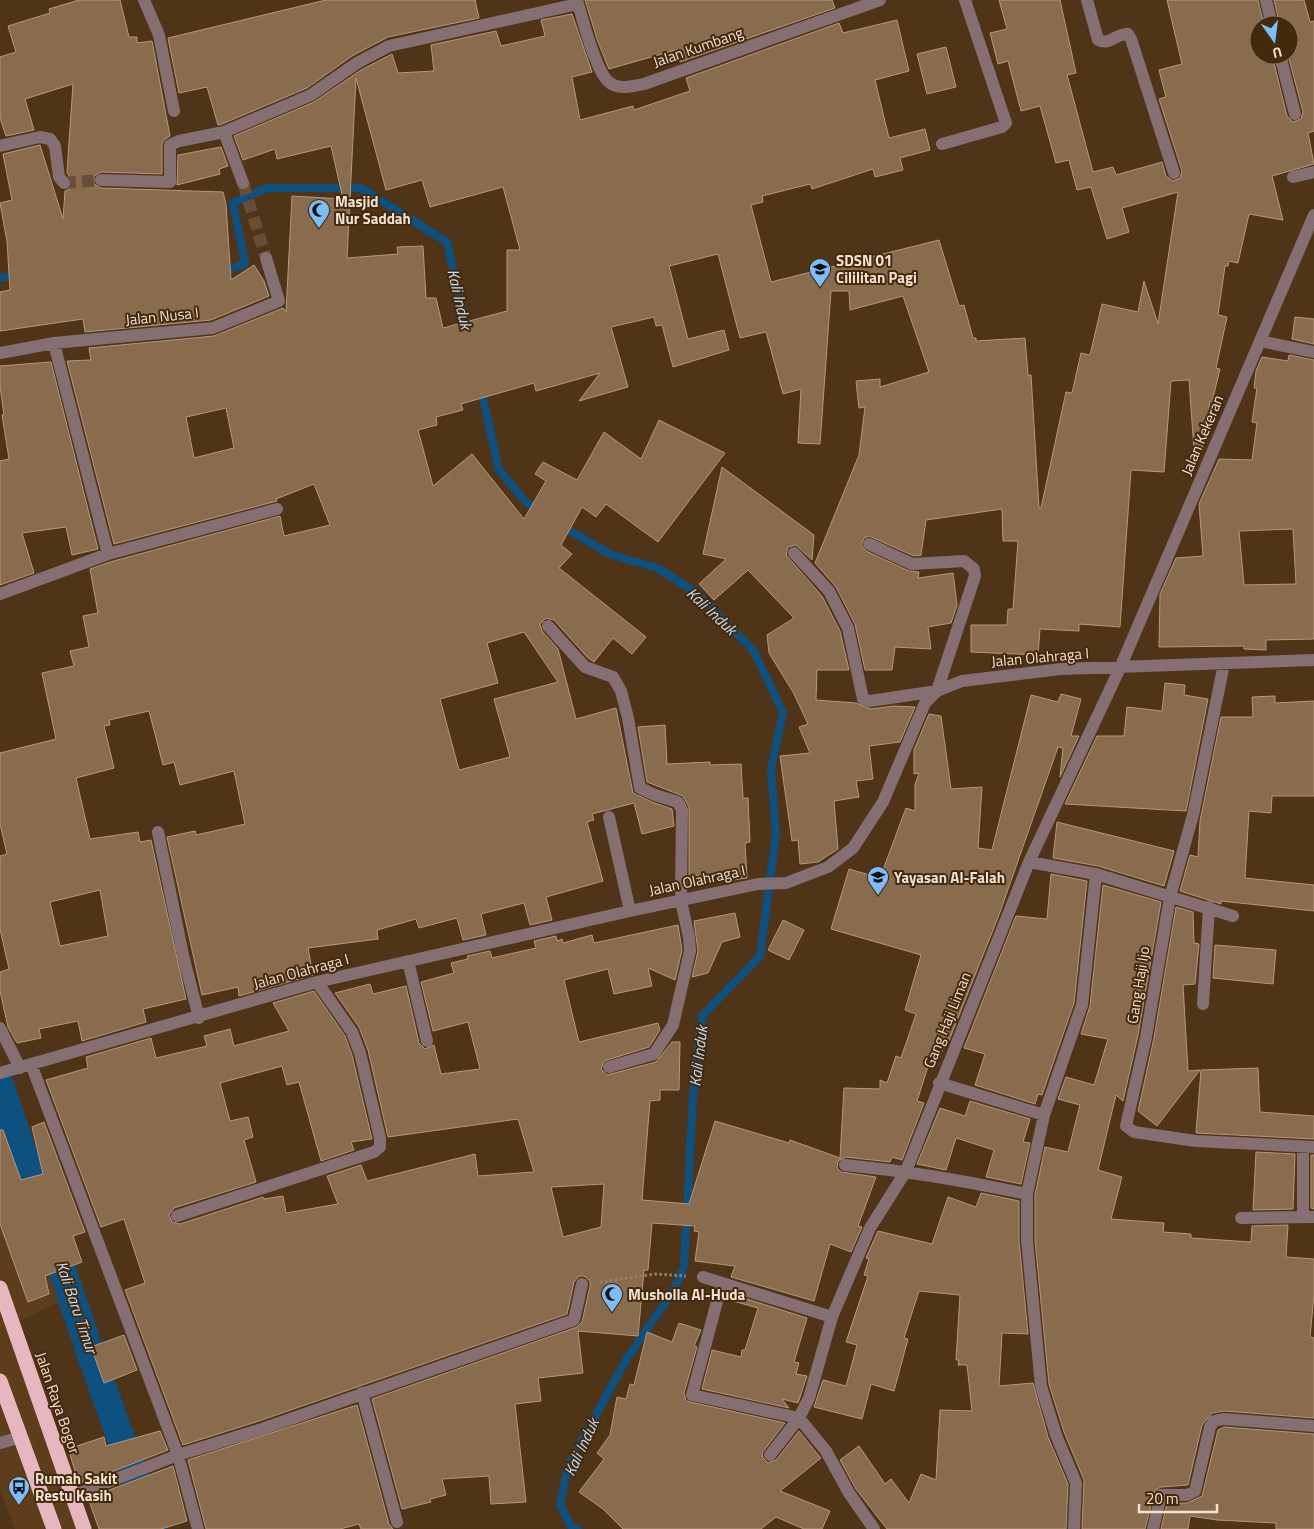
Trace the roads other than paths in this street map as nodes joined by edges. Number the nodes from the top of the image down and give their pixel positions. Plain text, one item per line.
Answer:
1 (144, 0) edge
2 (880, 0) edge
3 (965, 0) edge
4 (1087, 0) edge
5 (1266, 0) edge
6 (578, 2) edge
7 (1270, 15) edge
8 (1283, 65) edge
9 (174, 111) dead end
10 (1295, 114) dead end
11 (224, 132) junction
12 (942, 144) dead end
13 (0, 146) edge
14 (1314, 172) edge
15 (1174, 173) dead end
16 (1293, 177) dead end
17 (101, 180) tunnel mouth
18 (64, 183) dead end
19 (244, 183) tunnel mouth
20 (1314, 215) edge
21 (266, 258) tunnel mouth
22 (1260, 342) junction
23 (54, 343) junction
24 (1314, 352) edge
25 (0, 353) edge
26 (277, 509) dead end
27 (869, 544) dead end
28 (794, 553) dead end
29 (108, 554) junction
30 (0, 594) edge
31 (548, 626) dead end
32 (1314, 660) edge
33 (1224, 664) junction
34 (1120, 668) junction
35 (937, 691) junction
36 (609, 817) dead end
37 (158, 832) dead end
38 (1029, 862) junction
39 (1096, 874) junction
40 (1170, 897) junction
41 (681, 900) junction
42 (1209, 907) junction
43 (630, 911) junction
44 (1234, 916) dead end
45 (408, 961) junction
46 (317, 982) junction
47 (1203, 1004) dead end
48 (199, 1018) junction
49 (0, 1028) edge
50 (427, 1041) dead end
51 (22, 1067) junction
52 (608, 1067) dead end
53 (0, 1073) edge
54 (939, 1083) junction
55 (1044, 1115) junction
56 (1309, 1147) edge
57 (845, 1164) dead end
58 (906, 1171) junction
59 (1028, 1194) junction
60 (177, 1216) dead end
61 (1308, 1217) edge
62 (1241, 1218) dead end
63 (703, 1277) dead end
64 (722, 1283) junction
65 (582, 1284) road end
66 (0, 1288) edge
67 (832, 1318) junction
68 (0, 1382) edge
69 (362, 1393) junction
70 (799, 1418) junction
71 (1314, 1426) edge
72 (21, 1436) junction
73 (0, 1443) edge
74 (178, 1455) junction
75 (770, 1455) dead end
76 (72, 1496) junction
77 (397, 1522) dead end
78 (54, 1529) edge
79 (84, 1529) edge
80 (198, 1529) edge
81 (874, 1529) edge
82 (1074, 1529) edge
83 (1153, 1529) edge

1 - 9 street
2 - 6 street, Jalan Kumbang
3 - 12 street
4 - 15 street
5 - 7 street
6 - 11 street
8 - 10 street
11 - 17 street
11 - 19 street
13 - 18 street
14 - 16 street
20 - 22 street, Jalan Kekeran
21 - 23 street, Jalan Nusa I
22 - 24 street
22 - 34 street, Jalan Kekeran
23 - 25 street, Jalan Nusa I
23 - 29 street
26 - 29 street
27 - 35 street
28 - 35 street
29 - 30 street
31 - 41 street
32 - 33 street, Jalan Olahraga I
33 - 34 street, Jalan Olahraga I
33 - 40 street, Gang Haji Ijo
34 - 35 street, Jalan Olahraga I
34 - 38 street, Gang Haji Liman
35 - 41 street, Jalan Olahraga I
36 - 43 street
37 - 48 street
38 - 39 street
38 - 54 street, Gang Haji Liman
39 - 40 street
39 - 55 street
40 - 42 street
40 - 56 street, Gang Haji Ijo
41 - 43 street, Jalan Olahraga I
41 - 52 street
42 - 44 street
42 - 47 street
43 - 45 street, Jalan Olahraga I
45 - 46 street, Jalan Olahraga I
45 - 50 street
46 - 48 street, Jalan Olahraga I
46 - 60 street
48 - 51 street, Jalan Olahraga I
49 - 51 street
51 - 53 street, Jalan Olahraga I
51 - 74 street
54 - 55 street
54 - 58 street, Gang Haji Liman
55 - 59 street
56 - 61 street
57 - 58 street
58 - 59 street
58 - 67 street, Gang Haji Liman
59 - 82 street
61 - 62 street
63 - 64 street
64 - 67 street
64 - 70 street
65 - 69 street
66 - 76 highway, Jalan Raya Bogor
67 - 70 street, Gang Haji Liman
68 - 72 highway
69 - 74 street
69 - 77 street
70 - 75 street, Gang Haji Liman
70 - 81 street
71 - 83 street
72 - 73 street
72 - 78 highway
74 - 76 street
74 - 80 street
76 - 79 highway, Jalan Raya Bogor

